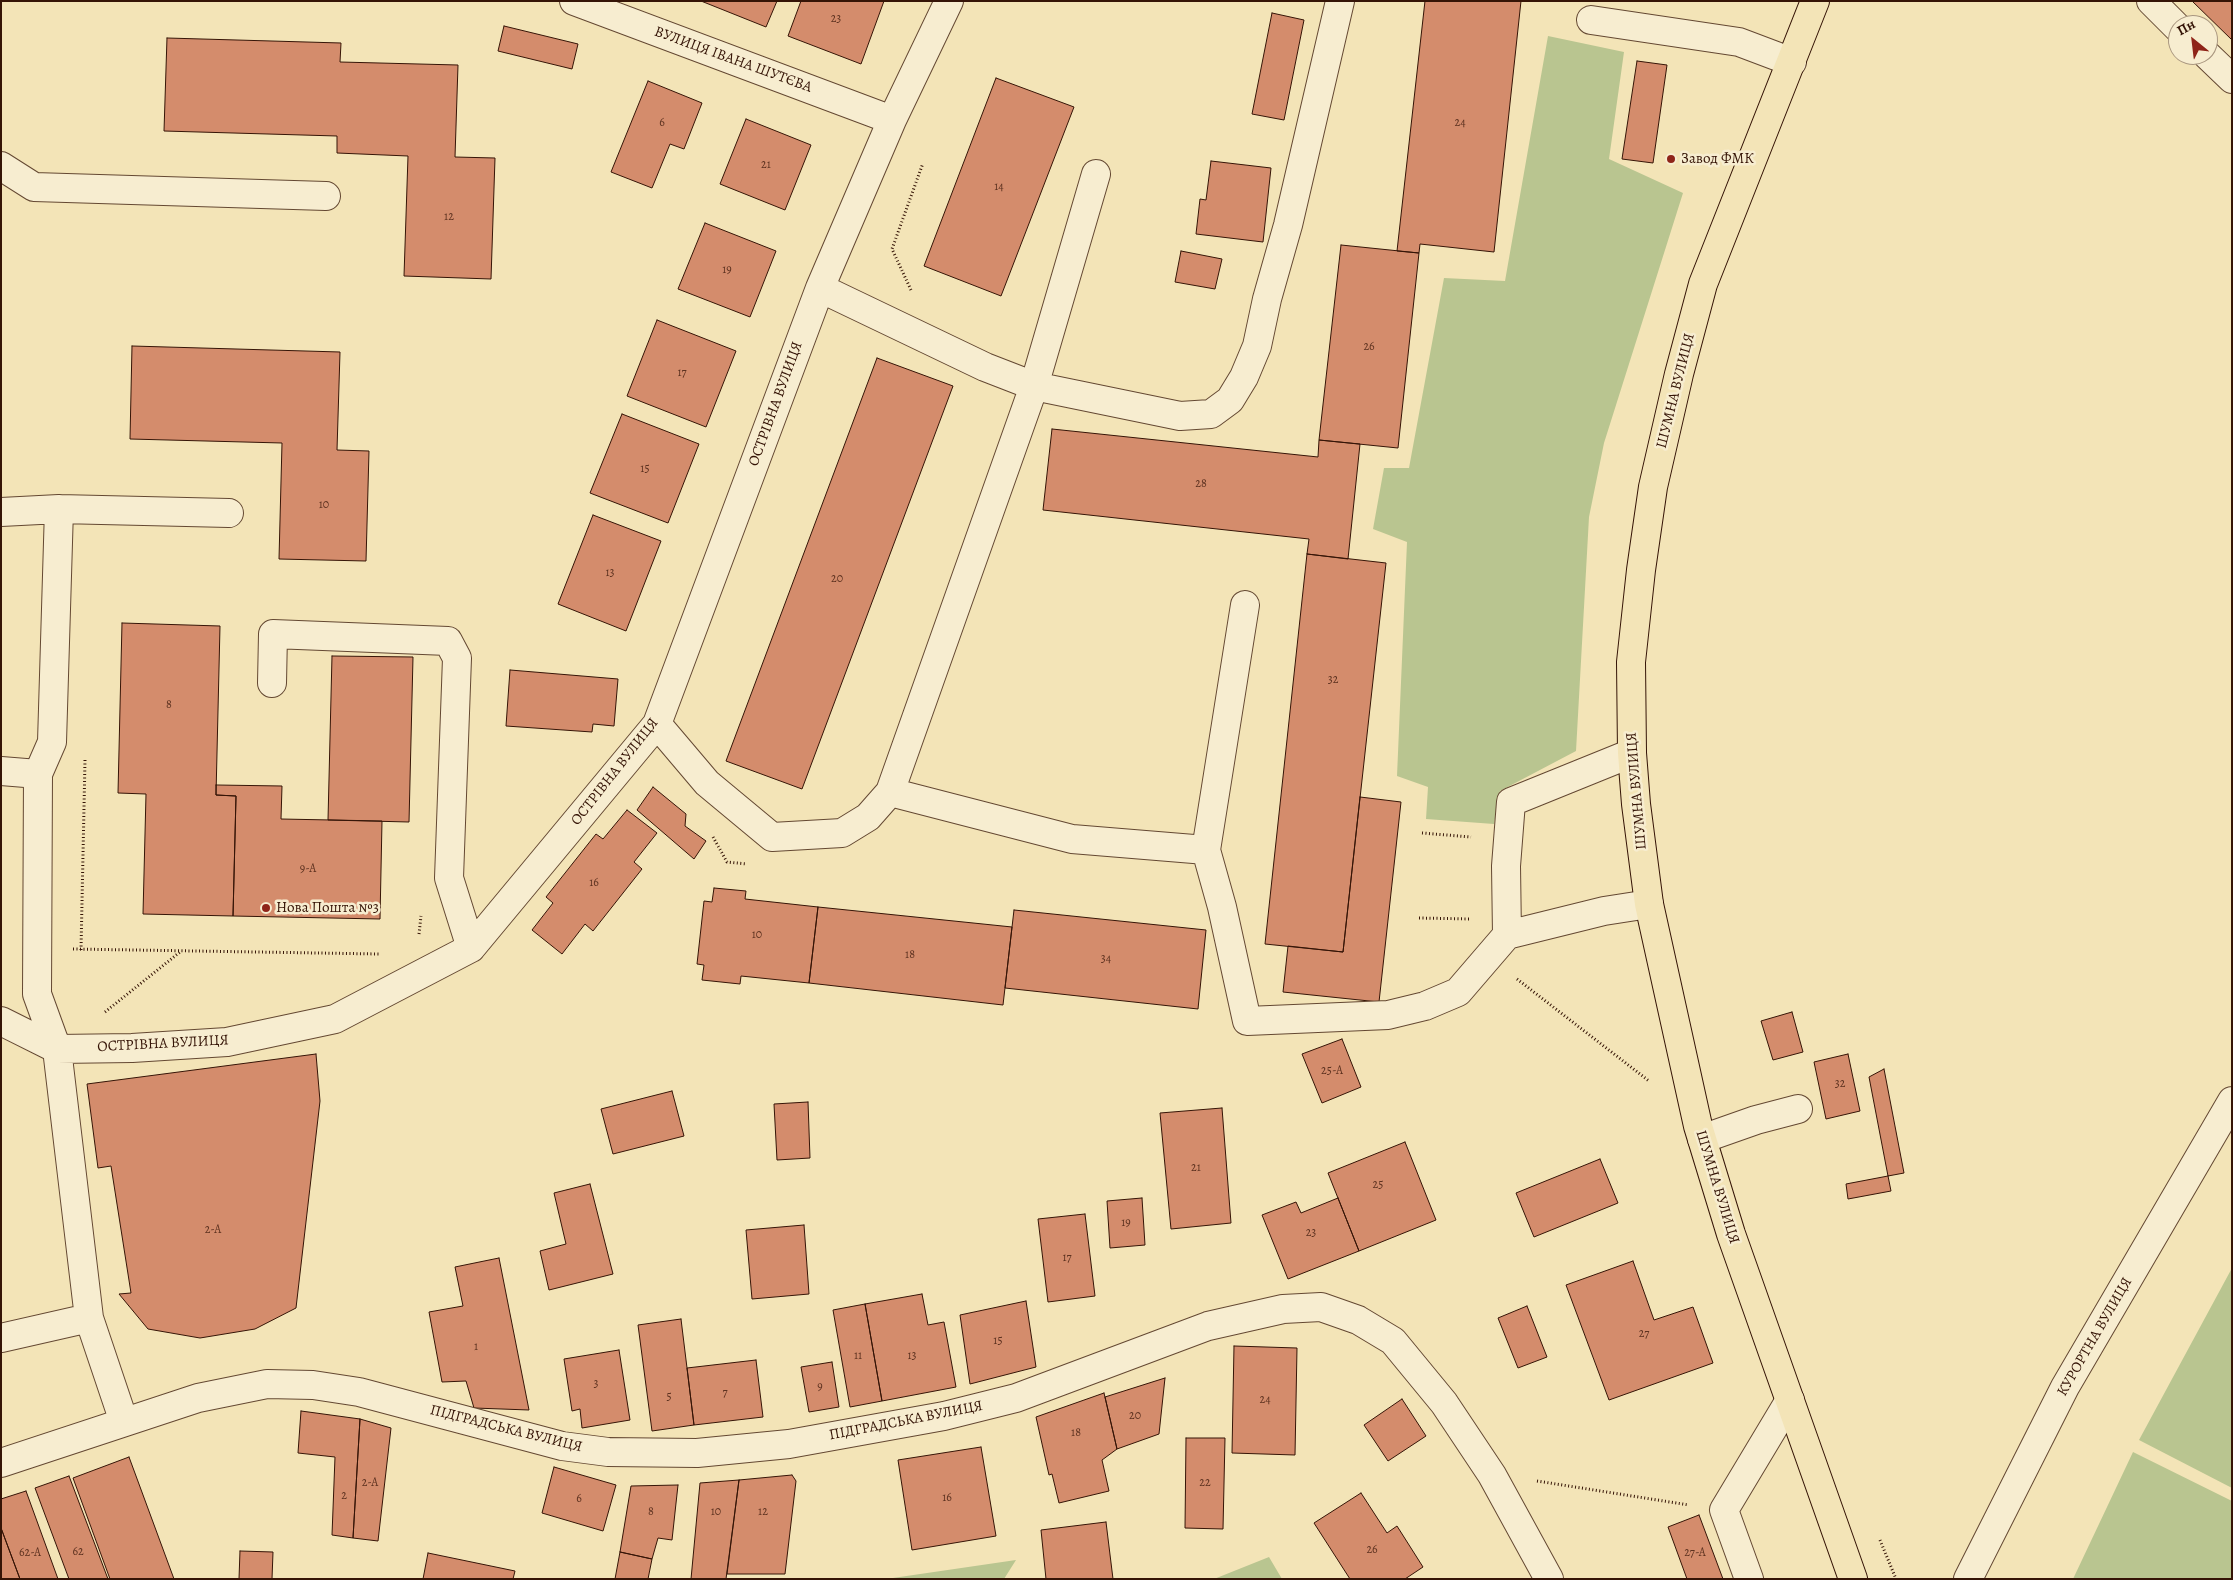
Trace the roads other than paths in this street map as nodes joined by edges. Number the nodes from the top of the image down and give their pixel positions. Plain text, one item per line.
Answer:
1 (574, 1) edge
2 (949, 1) edge
3 (1340, 1) edge
4 (1815, 1) edge
5 (2151, 1) edge
6 (2168, 18) edge
7 (1591, 20) dead end
8 (1792, 62) junction
9 (2217, 65) edge
10 (2232, 79) edge
11 (892, 120) junction
12 (1, 166) edge
13 (1096, 174) dead end
14 (326, 196) dead end
15 (820, 288) junction
16 (1034, 386) junction
17 (59, 509) junction
18 (1, 512) edge
19 (228, 513) dead end
20 (1245, 605) dead end
21 (272, 683) dead end
22 (657, 724) junction
23 (1632, 753) junction
24 (1, 771) edge
25 (38, 774) junction
26 (890, 792) junction
27 (1206, 850) junction
28 (1649, 904) junction
29 (1507, 927) junction
30 (471, 948) junction
31 (1, 1021) edge
32 (57, 1049) junction
33 (2232, 1101) edge
34 (1798, 1109) dead end
35 (1702, 1139) junction
36 (89, 1318) junction
37 (1, 1338) edge
38 (1790, 1400) junction
39 (124, 1422) junction
40 (1, 1462) edge
41 (1549, 1579) edge
42 (1749, 1579) edge
43 (1853, 1579) edge
44 (1968, 1579) edge

1 - 11 street, ВУЛИЦЯ ІВАНА ШУТЄВА
2 - 11 street, ОСТРІВНА ВУЛИЦЯ
3 - 16 street
4 - 8 main road, ШУМНА ВУЛИЦЯ
5 - 6 street
7 - 8 street
8 - 23 main road, ШУМНА ВУЛИЦЯ
9 - 10 street
11 - 15 street, ОСТРІВНА ВУЛИЦЯ
12 - 14 street
13 - 16 street
15 - 16 street
15 - 22 street, ОСТРІВНА ВУЛИЦЯ
16 - 26 street
17 - 18 street
17 - 19 street
17 - 25 street
20 - 27 street
21 - 30 street
22 - 26 street
22 - 30 street, ОСТРІВНА ВУЛИЦЯ
23 - 28 main road, ШУМНА ВУЛИЦЯ
23 - 29 street
24 - 25 street
25 - 32 street
26 - 27 street
27 - 29 street
28 - 29 street
28 - 35 main road, ШУМНА ВУЛИЦЯ
30 - 32 street, ОСТРІВНА ВУЛИЦЯ
31 - 32 street, ОСТРІВНА ВУЛИЦЯ
32 - 36 street
33 - 44 street, КУРОРТНА ВУЛИЦЯ
34 - 35 street
35 - 38 main road, ШУМНА ВУЛИЦЯ
36 - 37 street
36 - 39 street
38 - 42 street
38 - 43 main road, ШУМНА ВУЛИЦЯ
39 - 40 street, ПІДГРАДСЬКА ВУЛИЦЯ
39 - 41 street, ПІДГРАДСЬКА ВУЛИЦЯ

